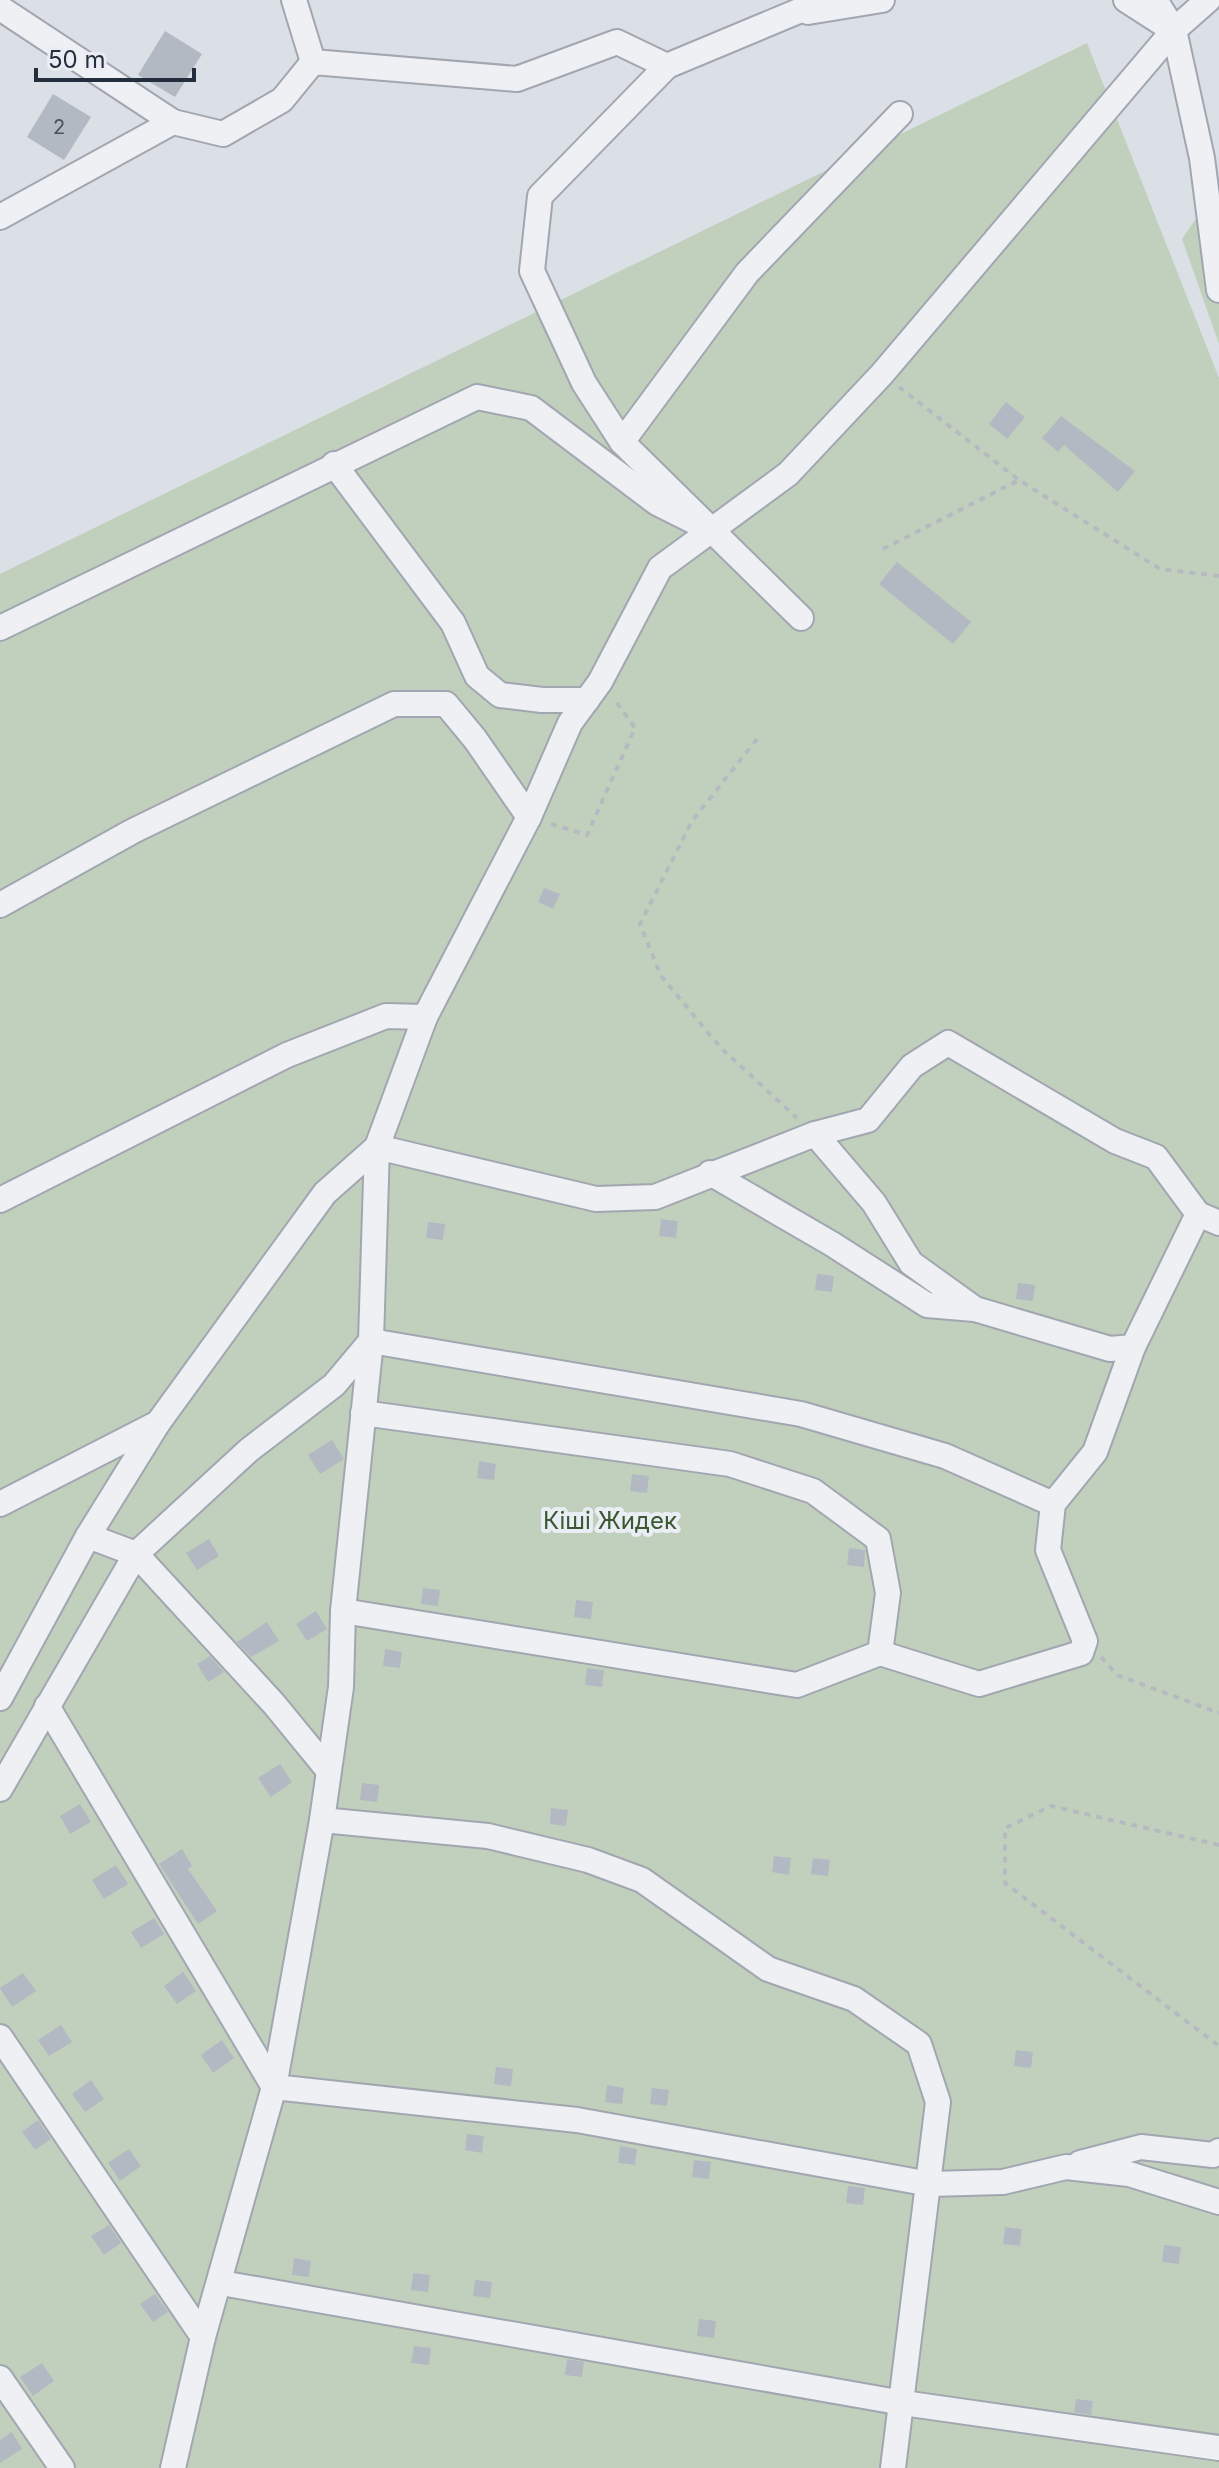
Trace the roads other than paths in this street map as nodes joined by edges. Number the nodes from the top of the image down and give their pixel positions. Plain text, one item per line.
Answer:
1 (294, 0) edge
2 (825, 0) edge
3 (882, 0) edge
4 (1126, 0) edge
5 (1155, 0) edge
6 (1208, 0) edge
7 (0, 8) edge
8 (798, 14) junction
9 (1174, 30) junction
10 (313, 62) junction
11 (667, 66) junction
12 (900, 114) dead end
13 (173, 122) junction
14 (1211, 151) edge
15 (0, 217) edge
16 (1219, 290) edge
17 (622, 442) junction
18 (334, 464) junction
19 (713, 531) junction
20 (801, 618) dead end
21 (0, 628) edge
22 (594, 691) junction
23 (529, 817) junction
24 (0, 905) edge
25 (425, 1017) junction
26 (815, 1134) junction
27 (377, 1147) junction
28 (710, 1173) junction
29 (0, 1200) edge
30 (1208, 1218) edge
31 (975, 1309) junction
32 (371, 1341) junction
33 (1133, 1347) junction
34 (363, 1413) junction
35 (158, 1423) junction
36 (0, 1504) edge
37 (1053, 1504) junction
38 (88, 1536) junction
39 (136, 1554) junction
40 (343, 1611) junction
41 (880, 1653) junction
42 (0, 1698) edge
43 (47, 1706) junction
44 (328, 1770) junction
45 (0, 1789) edge
46 (322, 1820) junction
47 (0, 2037) edge
48 (274, 2087) junction
49 (1219, 2151) edge
50 (1066, 2167) junction
51 (930, 2184) junction
52 (1219, 2202) edge
53 (221, 2283) junction
54 (203, 2337) junction
55 (0, 2378) edge
56 (903, 2403) junction
57 (1219, 2448) edge
58 (62, 2468) edge
59 (173, 2468) edge
60 (893, 2468) edge

1 - 10 street
2 - 8 street
3 - 8 street
4 - 9 street
5 - 9 street
6 - 9 street
7 - 13 street
8 - 11 street
9 - 14 street
9 - 19 street
10 - 11 street
10 - 13 street
11 - 17 street
12 - 17 street
13 - 15 street
14 - 16 street
17 - 19 street
18 - 19 street
18 - 21 street
18 - 22 street
19 - 20 street
19 - 22 street
22 - 23 street
23 - 24 street
23 - 25 street
25 - 27 street
25 - 29 street
26 - 28 street
26 - 30 street
26 - 31 street
27 - 28 street
27 - 32 street
27 - 35 street
28 - 31 street
30 - 33 street
31 - 33 street
32 - 34 street
32 - 37 street
32 - 39 street
33 - 37 street
34 - 40 street
34 - 41 street
35 - 36 street
35 - 38 street
37 - 41 street
38 - 39 street
38 - 42 street
39 - 43 street
39 - 44 street
40 - 41 street
40 - 44 street
43 - 45 street
43 - 48 street
44 - 46 street
46 - 48 street
46 - 51 street
47 - 54 street
48 - 51 street
48 - 53 street
49 - 50 street
50 - 51 street
50 - 52 street
51 - 56 street
53 - 54 street
53 - 56 street
54 - 59 street
55 - 58 street
56 - 57 street
56 - 60 street

